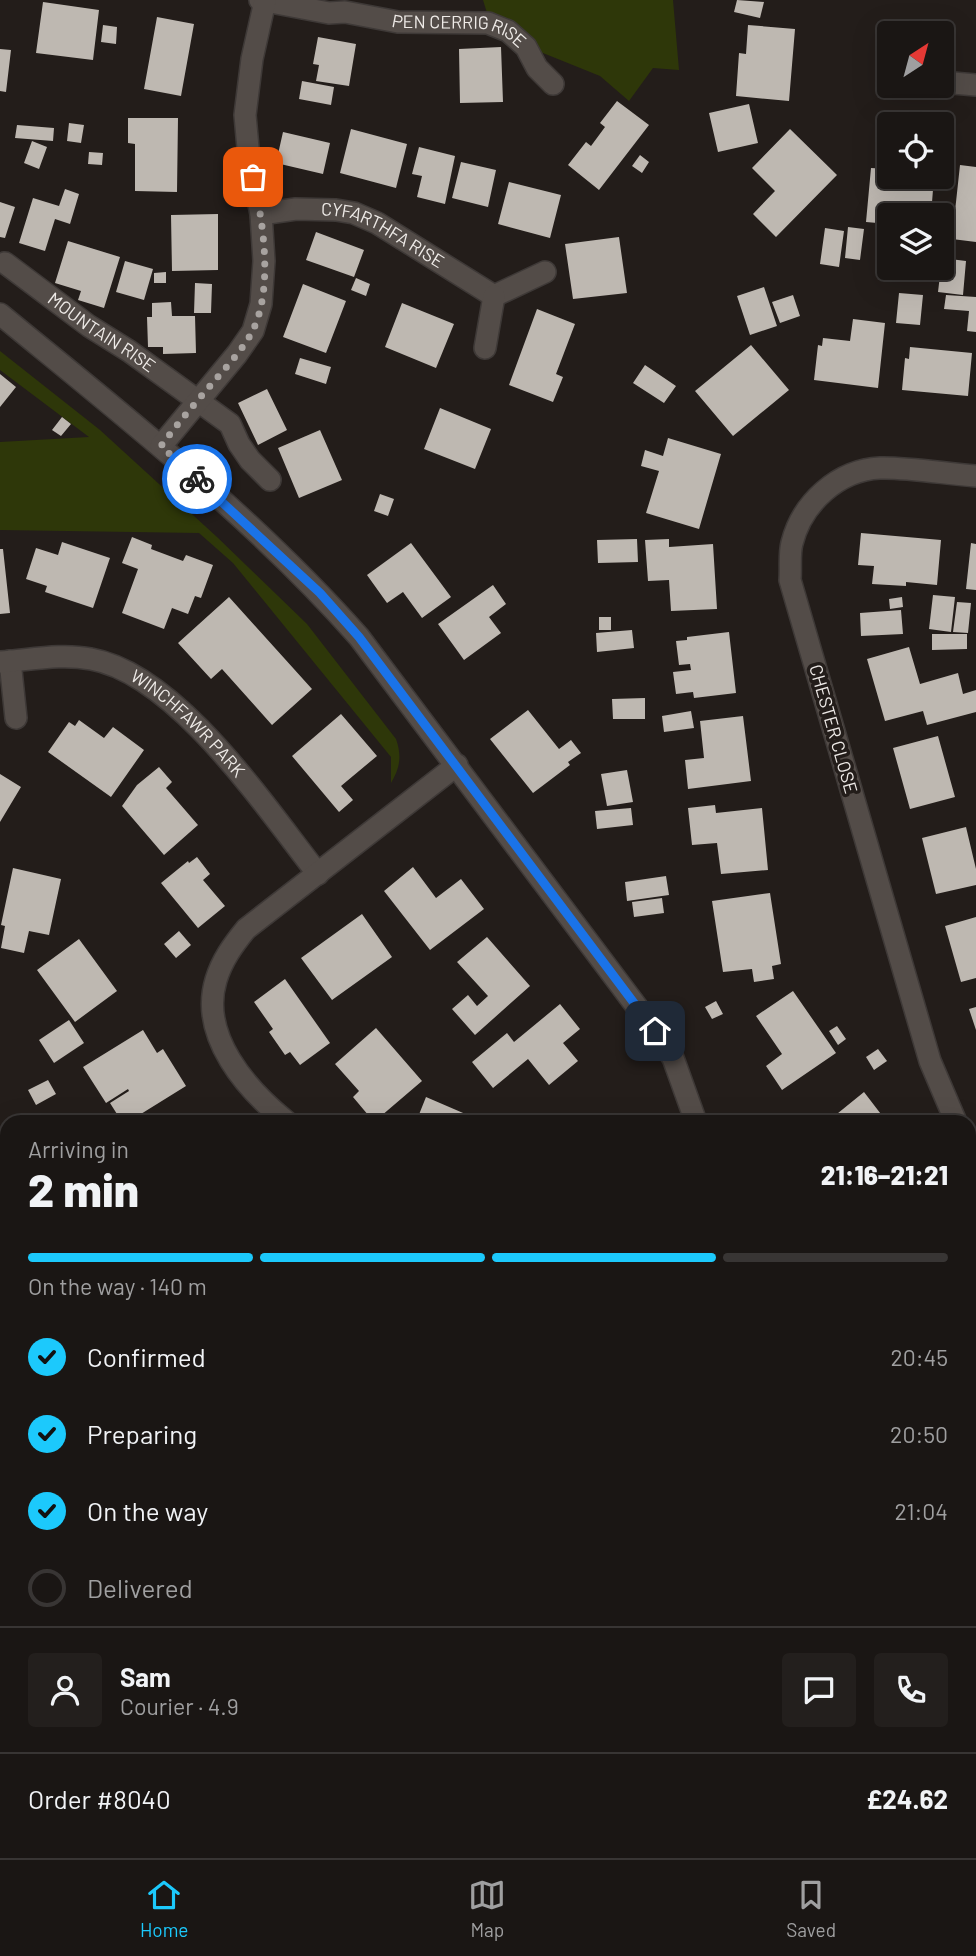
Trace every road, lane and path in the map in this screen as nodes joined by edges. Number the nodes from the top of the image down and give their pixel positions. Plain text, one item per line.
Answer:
1 (263, 1) edge
2 (954, 83) edge
3 (553, 85) dead end
4 (976, 85) edge
5 (261, 214) junction
6 (5, 262) dead end
7 (545, 272) dead end
8 (494, 296) junction
9 (0, 314) edge
10 (485, 348) dead end
11 (197, 401) junction
12 (161, 446) junction
13 (976, 477) edge
14 (270, 480) dead end
15 (5, 662) edge
16 (16, 718) dead end
17 (457, 765) junction
18 (318, 874) junction
19 (278, 1115) edge
20 (693, 1115) edge
21 (953, 1115) edge

1 - 3 street, PEN CERRIG RISE
1 - 5 street
2 - 4 street
5 - 8 street, CYFARTHFA RISE
5 - 11 street
6 - 11 street, MOUNTAIN RISE
7 - 8 street
8 - 10 street
9 - 12 street
11 - 12 street
11 - 14 street, MOUNTAIN RISE
12 - 17 street
13 - 21 street, CHESTER CLOSE
15 - 16 street, WINCHFAWR PARK
15 - 18 street, WINCHFAWR PARK
17 - 18 street
17 - 20 street
18 - 19 street

